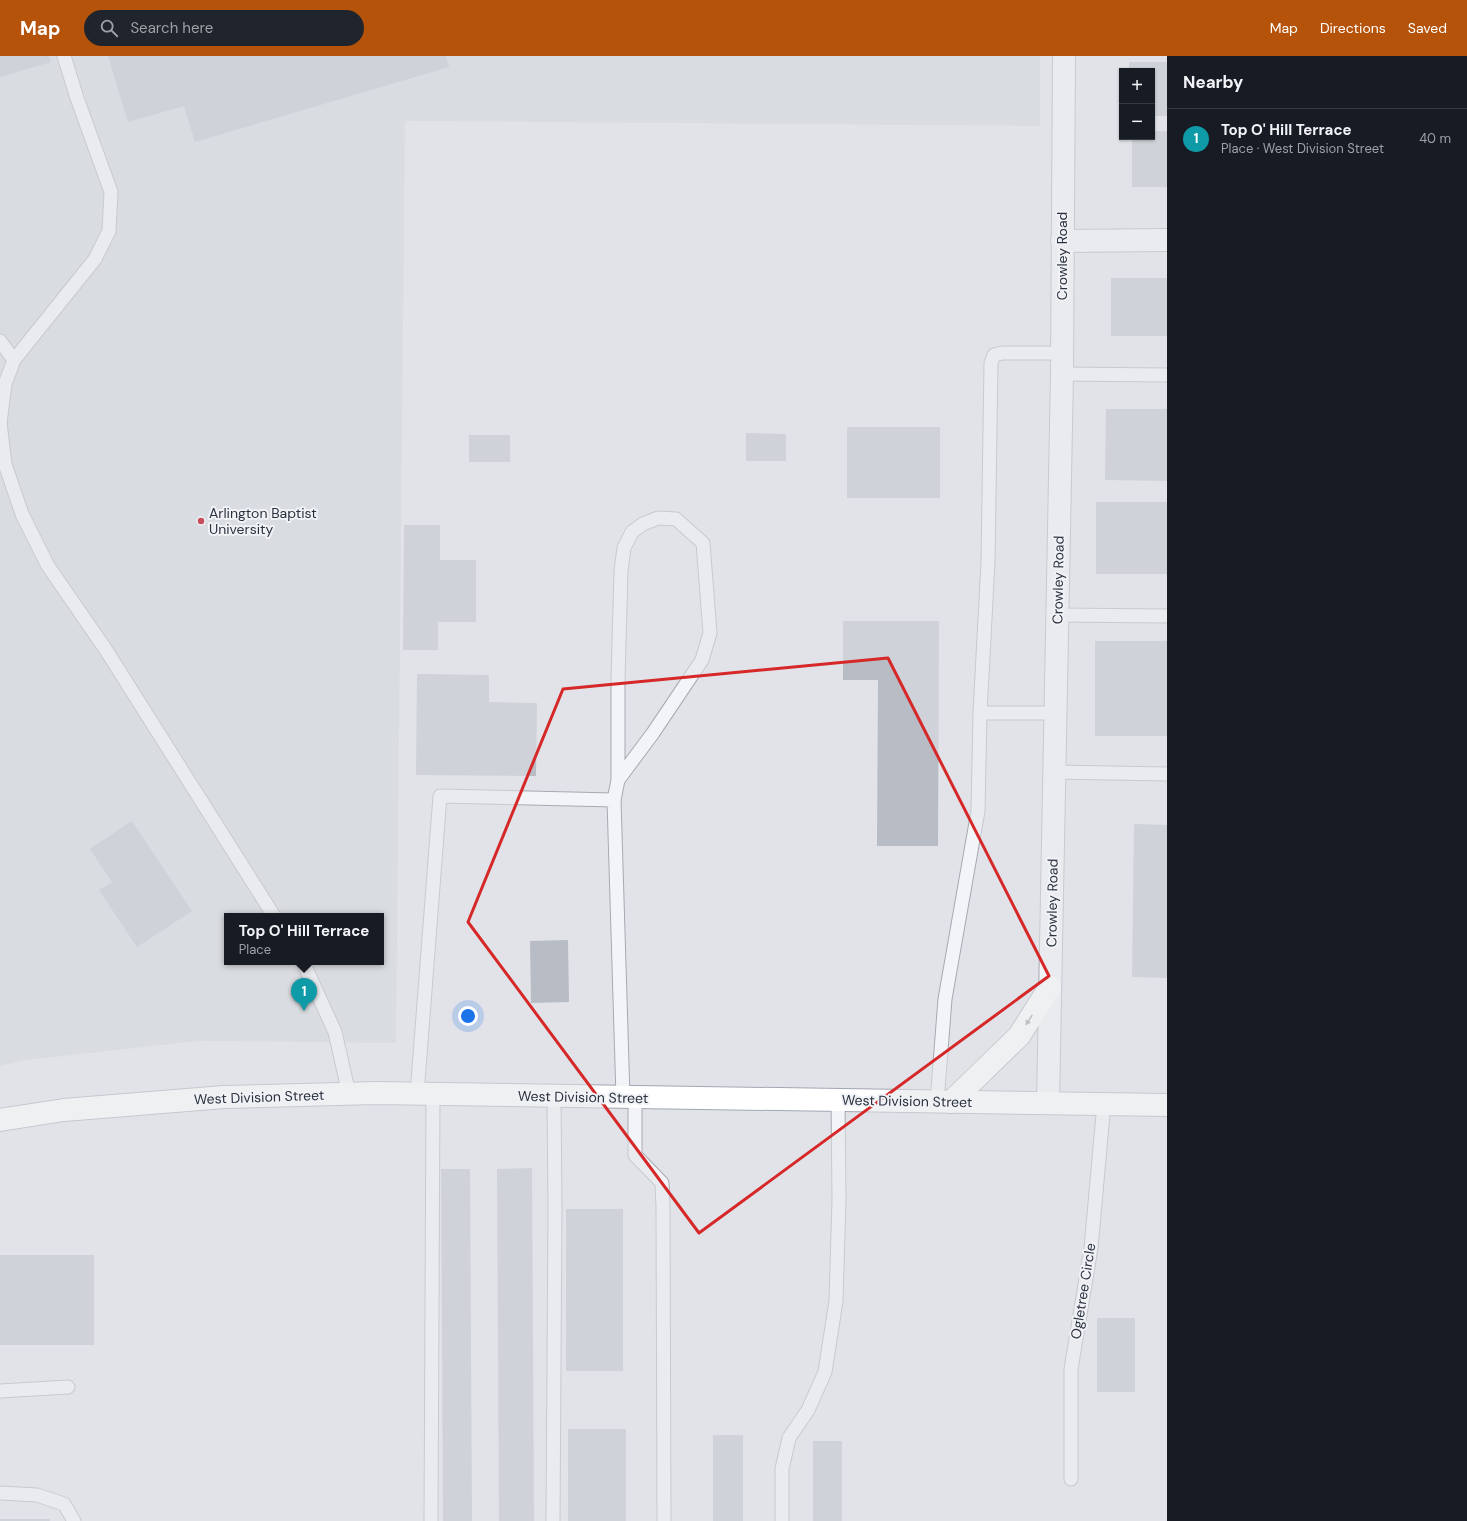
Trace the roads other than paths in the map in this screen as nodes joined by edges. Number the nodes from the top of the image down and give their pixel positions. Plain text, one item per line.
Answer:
1 (64, 56) edge
2 (1064, 56) edge
3 (1167, 240) edge
4 (1062, 241) junction
5 (0, 341) edge
6 (1062, 353) junction
7 (14, 360) junction
8 (1062, 374) junction
9 (1167, 375) edge
10 (0, 423) edge
11 (1058, 615) junction
12 (1167, 616) edge
13 (1055, 713) junction
14 (980, 714) junction
15 (1054, 772) junction
16 (1167, 774) edge
17 (618, 780) junction
18 (614, 800) junction
19 (272, 913) edge
20 (303, 965) edge
21 (1050, 987) junction
22 (349, 1094) junction
23 (425, 1094) junction
24 (554, 1096) junction
25 (629, 1097) junction
26 (838, 1100) junction
27 (944, 1102) junction
28 (1048, 1103) junction
29 (1104, 1104) junction
30 (1167, 1105) edge
31 (0, 1120) edge
32 (68, 1387) dead end
33 (0, 1391) edge
34 (1071, 1479) dead end
35 (0, 1493) edge
36 (74, 1521) edge
37 (431, 1521) edge
38 (553, 1521) edge
39 (664, 1521) edge
40 (782, 1521) edge

1 - 7 lane
2 - 4 street, Crowley Road
3 - 4 street
4 - 6 street, Crowley Road
5 - 7 lane
6 - 8 street, Crowley Road
6 - 14 lane
7 - 10 lane
8 - 9 lane
8 - 11 street, Crowley Road
10 - 19 lane
11 - 12 lane
11 - 13 street, Crowley Road
13 - 14 lane
13 - 15 street, Crowley Road
14 - 27 lane
15 - 16 lane
15 - 21 street, Crowley Road
17 - 17 lane
17 - 18 lane
18 - 23 lane
18 - 25 lane
20 - 22 lane
21 -> 27 main road
21 - 28 street, Crowley Road
22 - 23 main road, West Division Street
22 - 31 main road, West Division Street
23 - 24 main road, West Division Street
23 - 37 lane
24 - 25 main road, West Division Street
24 - 38 lane
25 - 26 main road, West Division Street
25 - 39 lane
26 - 27 main road, West Division Street
26 - 40 lane
27 - 28 main road, West Division Street
28 - 29 main road, West Division Street
29 - 30 main road, West Division Street
29 - 34 lane, Ogletree Circle
32 - 33 lane
35 - 36 lane

